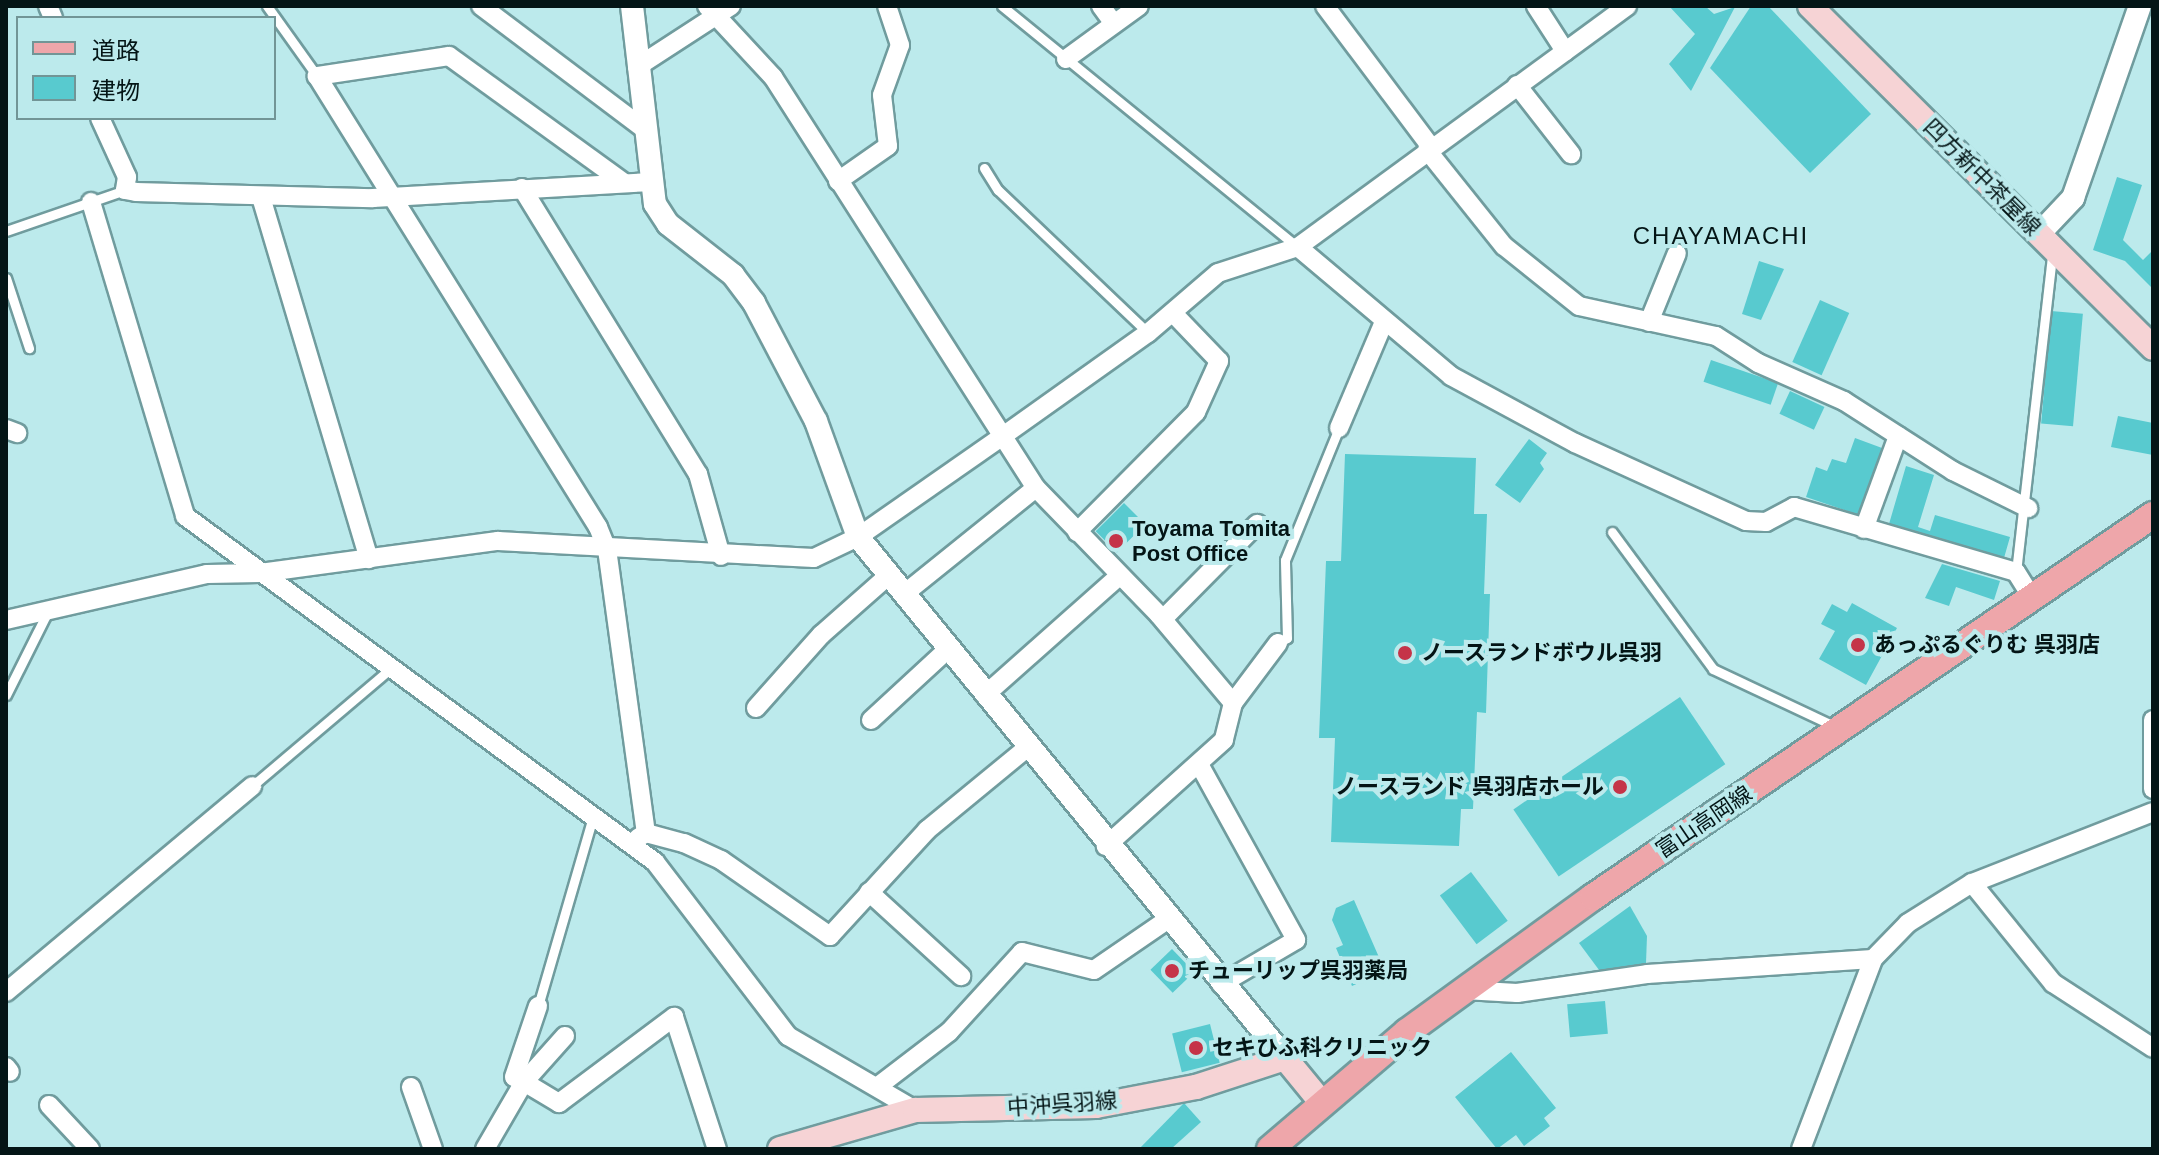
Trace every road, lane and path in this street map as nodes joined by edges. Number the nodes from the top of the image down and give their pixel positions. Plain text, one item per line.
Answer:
1 (481, 6) edge
2 (632, 6) edge
3 (887, 6) edge
4 (1002, 6) edge
5 (1101, 6) edge
6 (1139, 6) edge
7 (1325, 6) edge
8 (1536, 6) edge
9 (1627, 6) edge
10 (1810, 6) edge
11 (2140, 6) edge
12 (718, 9) edge
13 (276, 19) edge
14 (1114, 24) junction
15 (1565, 51) junction
16 (1066, 59) junction
17 (637, 67) junction
18 (317, 76) junction
19 (1517, 85) junction
20 (101, 120) edge
21 (643, 128) junction
22 (1429, 148) junction
23 (1571, 154) dead end
24 (984, 168) dead end
25 (838, 181) junction
26 (623, 182) junction
27 (648, 182) junction
28 (522, 188) junction
29 (125, 190) junction
30 (261, 197) junction
31 (391, 197) junction
32 (91, 202) junction
33 (6, 231) edge
34 (2046, 241) junction
35 (1298, 247) junction
36 (1677, 253) dead end
37 (6, 278) edge
38 (1173, 313) junction
39 (1384, 322) junction
40 (1649, 322) junction
41 (1148, 333) junction
42 (29, 348) dead end
43 (2153, 348) edge
44 (1339, 428) joint
45 (1898, 436) junction
46 (1000, 438) junction
47 (1036, 488) junction
48 (2028, 508) junction
49 (2153, 515) edge
50 (1257, 524) dead end
51 (1864, 529) junction
52 (1077, 532) junction
53 (1612, 532) dead end
54 (858, 537) junction
55 (607, 549) junction
56 (721, 556) junction
57 (369, 559) junction
58 (2016, 572) junction
59 (260, 573) junction
60 (889, 575) junction
61 (1119, 576) junction
62 (904, 594) junction
63 (2032, 598) junction
64 (47, 613) junction
65 (1163, 619) junction
66 (6, 620) edge
67 (1278, 643) joint
68 (948, 649) junction
69 (391, 668) junction
70 (6, 695) edge
71 (985, 695) junction
72 (1233, 703) junction
73 (756, 708) dead end
74 (871, 720) dead end
75 (2153, 720) edge
76 (1841, 729) junction
77 (1027, 748) junction
78 (1199, 764) junction
79 (252, 786) joint
80 (2153, 789) edge
81 (2153, 812) edge
82 (593, 817) junction
83 (646, 833) junction
84 (629, 844) junction
85 (1106, 846) junction
86 (1972, 883) junction
87 (869, 892) junction
88 (1167, 920) junction
89 (1873, 959) junction
90 (961, 976) dead end
91 (1221, 984) junction
92 (1464, 990) junction
93 (6, 992) edge
94 (538, 1006) joint
95 (565, 1036) dead end
96 (2153, 1048) edge
97 (1285, 1058) junction
98 (524, 1082) junction
99 (411, 1087) dead end
100 (877, 1087) junction
101 (1322, 1103) junction
102 (49, 1105) dead end
103 (915, 1110) junction
104 (1286, 1144) edge
105 (90, 1149) edge
106 (433, 1149) edge
107 (485, 1149) edge
108 (717, 1149) edge
109 (780, 1149) edge
110 (1801, 1149) edge

1 - 21 street
2 - 17 street
3 - 25 street
4 - 16 lane
5 - 14 street
6 - 14 street
7 - 22 street
8 - 15 street
9 - 15 street
10 - 34 main road, 四方新中茶屋線
11 - 34 street
12 - 17 street
12 - 25 street
13 - 18 lane
14 - 16 street
15 - 19 street
16 - 35 lane
17 - 21 street
18 - 26 street
18 - 31 street
19 - 22 street
19 - 23 street
20 - 29 street
21 - 27 street
22 - 35 street
22 - 40 street
24 - 41 lane
25 - 46 street
26 - 27 street
26 - 28 street
27 - 54 street
28 - 31 street
28 - 56 street
29 - 30 street
29 - 32 lane
30 - 31 street
30 - 57 street
31 - 55 street
32 - 33 lane
32 - 59 street
34 - 43 main road, 四方新中茶屋線
34 - 48 lane
35 - 38 street
35 - 39 street
36 - 40 street
37 - 42 lane
38 - 41 street
38 - 52 street
39 - 44 street
39 - 51 street
40 - 45 street
41 - 46 street
44 - 67 lane
45 - 48 street
45 - 51 street
46 - 47 street
46 - 54 street
47 - 52 street
47 - 62 street
48 - 58 lane
49 - 63 main road, 富山高岡線
50 - 65 street
51 - 58 street
52 - 61 street
53 - 76 lane
54 - 56 street
54 - 60 street
55 - 56 street
55 - 57 street
55 - 83 street
57 - 59 street
58 - 63 street
59 - 64 street
59 - 69 street
60 - 62 street
60 - 73 street
61 - 65 street
61 - 71 street
62 - 68 street
63 - 76 main road, 富山高岡線
64 - 66 street
64 - 70 lane
65 - 72 street
67 - 72 street
68 - 71 street
68 - 74 street
69 - 79 lane
69 - 82 street
71 - 77 street
72 - 78 street
75 - 80 street
76 - 92 main road, 富山高岡線
77 - 85 street
77 - 87 street
78 - 85 street
78 - 91 street
79 - 93 street
81 - 86 street
82 - 84 street
82 - 94 lane
83 - 84 street
83 - 87 street
84 - 100 street
85 - 88 street
86 - 89 street
86 - 96 street
87 - 90 street
88 - 91 street
88 - 100 street
89 - 92 street
89 - 110 street
91 - 97 street
92 - 101 main road, 富山高岡線
94 - 98 street
95 - 98 street
97 - 101 main road
97 - 103 main road, 中沖呉羽線
98 - 107 street
98 - 108 street
99 - 106 street
100 - 103 street
101 - 104 main road, 富山高岡線
102 - 105 street
103 - 109 main road, 中沖呉羽線

